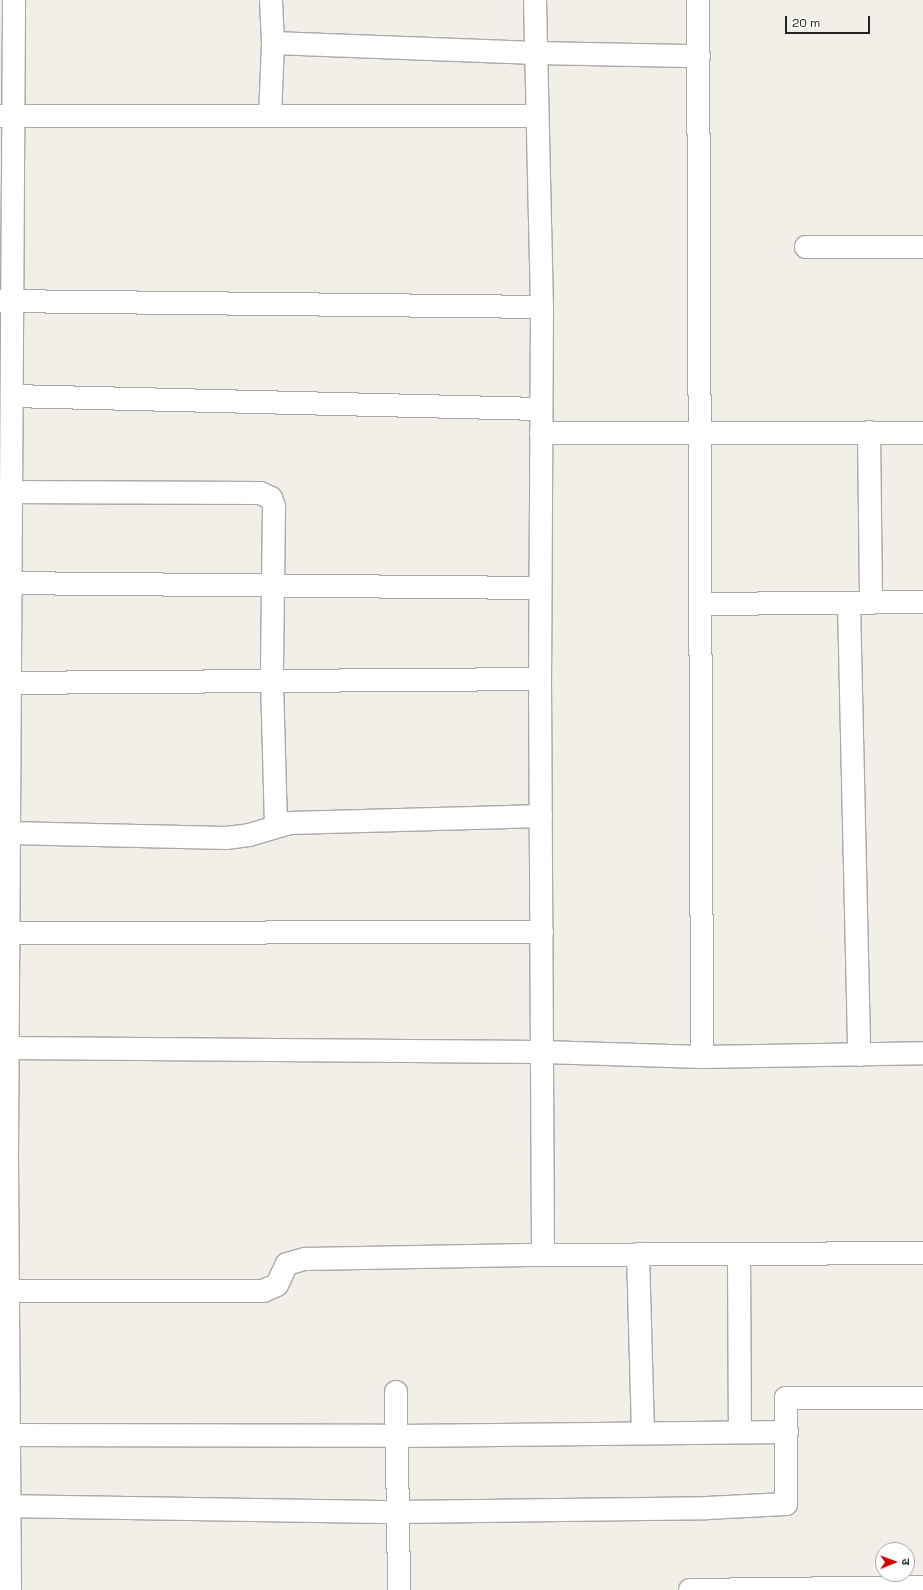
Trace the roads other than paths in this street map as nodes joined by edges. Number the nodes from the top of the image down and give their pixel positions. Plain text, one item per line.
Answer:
1 (271, 0) edge
2 (535, 0) edge
3 (698, 0) edge
4 (9, 6) edge
5 (274, 43) junction
6 (536, 53) junction
7 (699, 56) junction
8 (6, 116) edge
9 (270, 116) junction
10 (537, 116) junction
11 (806, 247) dead end
12 (923, 247) edge
13 (6, 301) edge
14 (542, 307) junction
15 (12, 396) junction
16 (541, 409) junction
17 (701, 432) junction
18 (869, 432) junction
19 (541, 433) junction
20 (923, 433) edge
21 (6, 492) edge
22 (6, 583) edge
23 (274, 584) junction
24 (540, 588) junction
25 (923, 602) edge
26 (849, 603) junction
27 (871, 603) junction
28 (701, 604) junction
29 (540, 679) junction
30 (272, 682) junction
31 (5, 683) edge
32 (5, 772) edge
33 (541, 816) junction
34 (276, 826) junction
35 (9, 833) junction
36 (5, 875) edge
37 (542, 932) junction
38 (9, 933) junction
39 (4, 973) edge
40 (8, 1048) junction
41 (543, 1052) junction
42 (923, 1054) edge
43 (859, 1055) junction
44 (702, 1057) junction
45 (4, 1075) edge
46 (4, 1154) edge
47 (4, 1213) edge
48 (923, 1252) edge
49 (638, 1254) junction
50 (739, 1254) junction
51 (543, 1255) junction
52 (4, 1291) edge
53 (4, 1353) edge
54 (396, 1392) dead end
55 (923, 1398) edge
56 (740, 1432) junction
57 (787, 1432) junction
58 (643, 1433) junction
59 (4, 1435) edge
60 (397, 1436) junction
61 (4, 1506) edge
62 (398, 1512) junction
63 (923, 1587) edge
64 (10, 1590) edge
65 (399, 1590) edge
66 (690, 1590) edge

1 - 5 street
2 - 6 street
3 - 7 street
4 - 8 street
5 - 6 street
5 - 9 street
6 - 7 street
6 - 10 street
7 - 17 street
8 - 9 street
8 - 13 street
9 - 10 street
10 - 14 street
11 - 12 street
13 - 14 street
13 - 15 street
14 - 16 street
15 - 16 street
15 - 21 street
16 - 19 street
17 - 18 street
17 - 19 street
17 - 28 street
18 - 20 street
18 - 27 street
19 - 24 street
21 - 22 street
21 - 23 street
22 - 23 street
22 - 31 street
23 - 24 street
23 - 30 street
24 - 29 street
25 - 27 street
26 - 27 street
26 - 28 street
26 - 43 street
28 - 44 street
29 - 30 street
29 - 33 street
30 - 31 street
30 - 34 street
31 - 32 street
32 - 35 street
33 - 34 street
33 - 37 street
34 - 35 street
35 - 36 street
36 - 38 street
37 - 38 street
37 - 41 street
38 - 39 street
39 - 40 street
40 - 41 street
40 - 45 street
41 - 44 street
41 - 51 street
42 - 43 street
43 - 44 street
45 - 46 street
46 - 47 street
47 - 52 street
48 - 50 street
49 - 50 street
49 - 51 street
49 - 58 street
50 - 56 street
51 - 52 street
52 - 53 street
53 - 59 street
54 - 60 street
55 - 57 street
56 - 57 street
56 - 58 street
57 - 62 street
58 - 60 street
59 - 60 street
59 - 61 street
60 - 62 street
61 - 62 street
61 - 64 street
62 - 65 street
63 - 66 street

